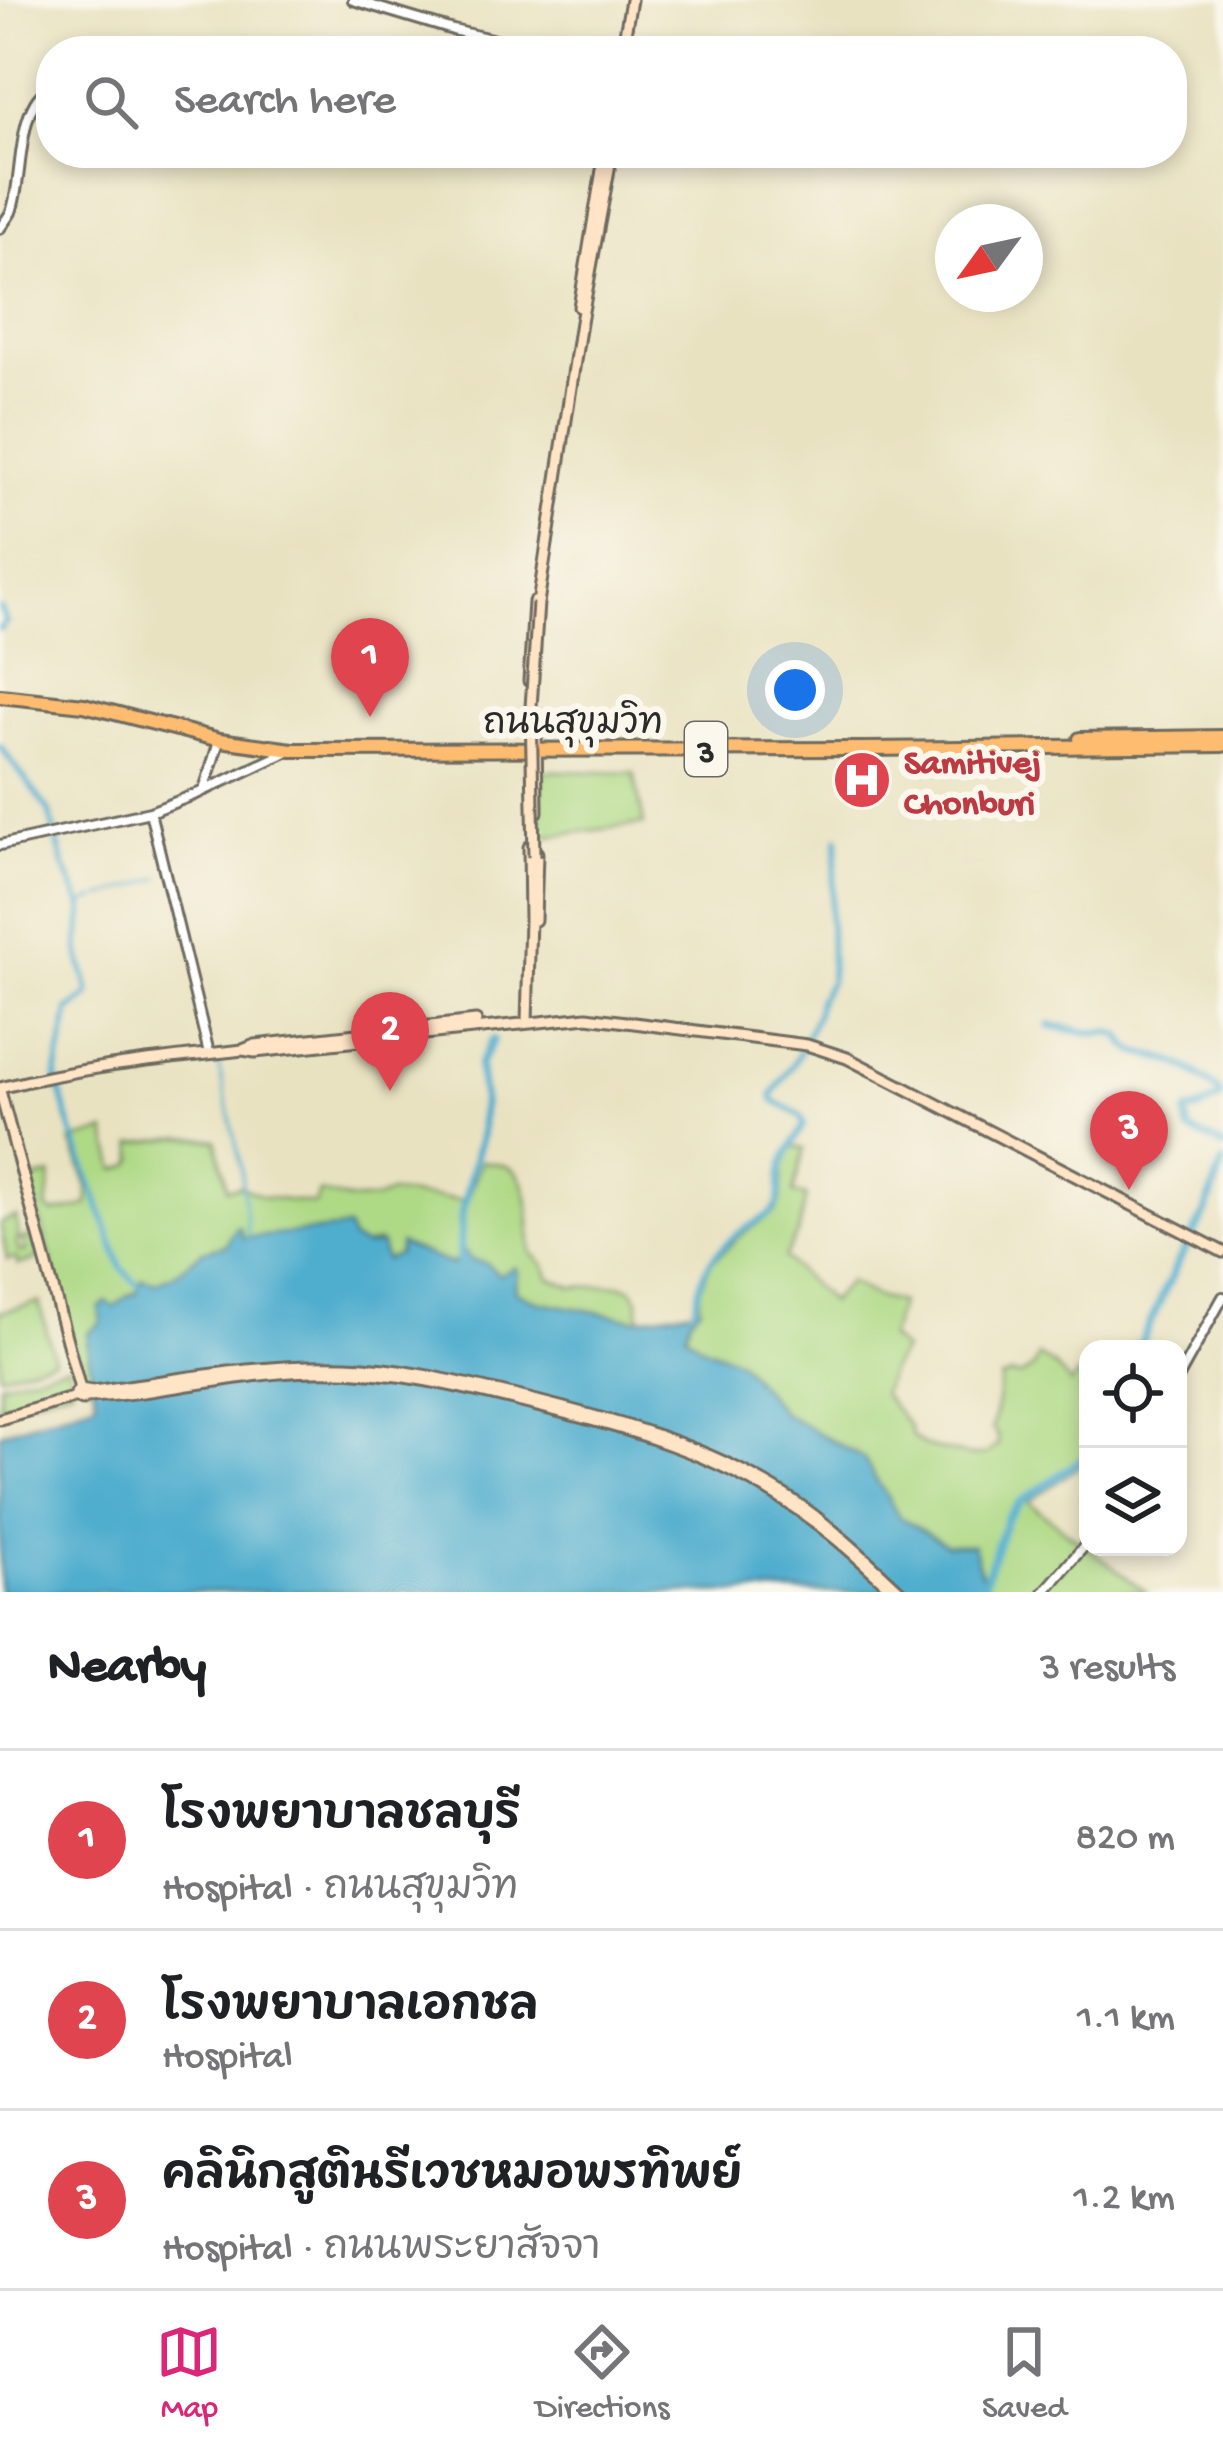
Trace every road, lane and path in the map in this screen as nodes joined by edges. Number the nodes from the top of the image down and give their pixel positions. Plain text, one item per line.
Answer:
1 (353, 0) edge
2 (634, 0) edge
3 (478, 36) edge
4 (628, 36) edge
5 (36, 100) edge
6 (606, 168) edge
7 (0, 228) edge
8 (540, 572) junction
9 (0, 694) edge
10 (221, 737) junction
11 (1223, 741) edge
12 (533, 747) junction
13 (292, 750) junction
14 (203, 791) junction
15 (150, 812) junction
16 (0, 845) edge
17 (533, 920) junction
18 (531, 1018) junction
19 (207, 1038) junction
20 (224, 1052) junction
21 (209, 1053) junction
22 (0, 1090) edge
23 (1223, 1249) edge
24 (1223, 1298) edge
25 (1187, 1362) edge
26 (86, 1394) junction
27 (0, 1419) edge
28 (1079, 1553) edge
29 (898, 1592) edge
30 (1044, 1592) edge

1 - 3 street
2 - 4 main road
5 - 7 street
6 - 8 main road
8 - 12 main road
8 - 17 main road, bridge
9 - 10 main road, ถนนสุขุมวิท / 3
10 - 12 main road, ถนนสุขุมวิท / 3
10 - 13 main road, ถนนสุขุมวิท / 3
10 - 14 street
11 - 12 main road, ถนนสุขุมวิท / 3
12 - 13 main road, ถนนสุขุมวิท / 3
12 - 17 main road
13 - 14 street
14 - 15 street
15 - 16 street
15 - 19 street
17 - 18 main road
18 - 20 main road
18 - 23 main road
19 - 20 street
19 - 21 street
20 - 21 main road
21 - 22 main road
22 - 26 main road
24 - 25 street
26 - 27 main road
26 - 29 main road
28 - 30 street

